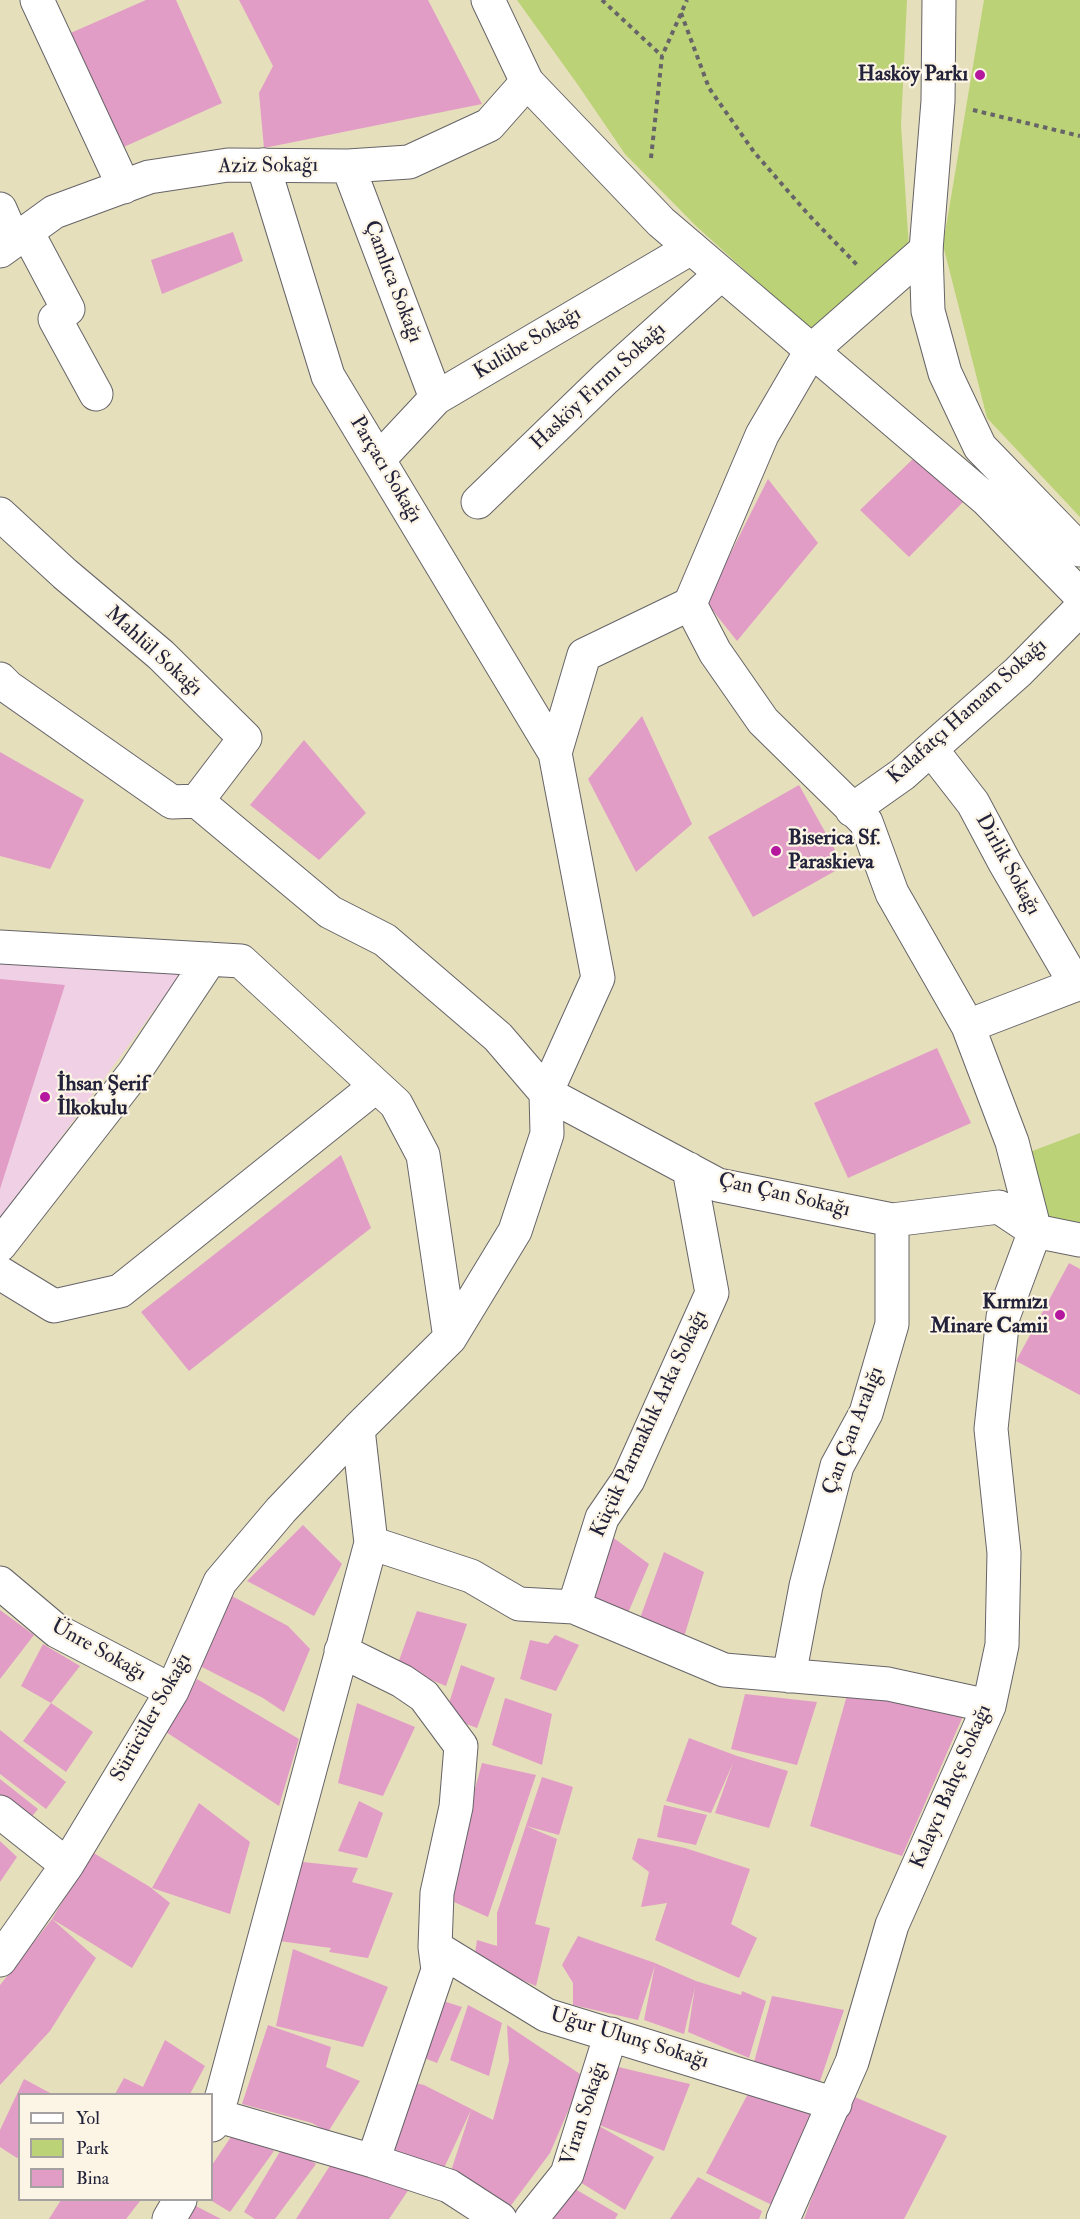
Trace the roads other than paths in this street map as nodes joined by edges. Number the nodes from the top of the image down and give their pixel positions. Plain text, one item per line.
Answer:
1 (37, 0) edge
2 (488, 0) edge
3 (939, 0) edge
4 (527, 82) junction
5 (263, 165) junction
6 (348, 166) junction
7 (124, 187) junction
8 (0, 209) edge
9 (14, 241) edge
10 (691, 248) junction
11 (926, 250) junction
12 (721, 274) junction
13 (811, 351) junction
14 (96, 394) dead end
15 (436, 398) junction
16 (378, 459) junction
17 (478, 502) dead end
18 (0, 514) edge
19 (1080, 550) edge
20 (1080, 595) edge
21 (690, 604) junction
22 (1080, 609) edge
23 (3, 688) edge
24 (931, 749) junction
25 (555, 753) junction
26 (197, 801) junction
27 (852, 810) junction
28 (0, 947) edge
29 (210, 959) junction
30 (1078, 984) edge
31 (968, 1026) junction
32 (376, 1086) junction
33 (546, 1093) junction
34 (689, 1169) junction
35 (892, 1220) junction
36 (1035, 1231) junction
37 (1080, 1240) edge
38 (0, 1245) edge
39 (0, 1273) edge
40 (450, 1338) junction
41 (358, 1429) junction
42 (371, 1543) junction
43 (2, 1588) edge
44 (574, 1607) junction
45 (341, 1651) junction
46 (789, 1676) junction
47 (172, 1691) junction
48 (989, 1706) junction
49 (0, 1812) edge
50 (67, 1865) junction
51 (435, 1947) junction
52 (0, 1960) edge
53 (610, 2034) junction
54 (835, 2104) junction
55 (213, 2120) edge
56 (373, 2161) junction
57 (179, 2201) edge
58 (169, 2219) edge
59 (500, 2219) edge
60 (531, 2219) edge
61 (783, 2219) edge

1 - 7 street
2 - 4 street
3 - 11 street
4 - 6 street, Aziz Sokağı
4 - 10 street
5 - 6 street, Aziz Sokağı
5 - 7 street, Aziz Sokağı
5 - 16 street, Parçacı Sokağı
6 - 15 street, Çamlıca Sokağı
7 - 9 street, Aziz Sokağı
8 - 9 street
9 - 14 street
10 - 12 street
10 - 15 street, Kulübe Sokağı
11 - 13 street
11 - 19 street
12 - 13 street
12 - 17 street, Hasköy Fırını Sokağı
13 - 20 street
13 - 21 street
15 - 16 street, Kulübe Sokağı
16 - 25 street, Parçacı Sokağı
18 - 26 street, Mahlül Sokağı
21 - 25 street
21 - 27 street
22 - 24 street, Kalafatçı Hamam Sokağı
23 - 26 street
24 - 27 street, Kalafatçı Hamam Sokağı
24 - 30 street, Dirlik Sokağı
25 - 33 street
26 - 33 street
27 - 31 street
28 - 29 street
29 - 32 street
29 - 38 street
30 - 31 street
31 - 36 street
32 - 39 street
32 - 40 street
33 - 34 street, Çan Çan Sokağı
33 - 40 street, Sürücüler Sokağı
34 - 35 street, Çan Çan Sokağı
34 - 44 street, Küçük Parmaklık Arka Sokağı
35 - 36 street, Çan Çan Sokağı
35 - 46 street, Çan Çan Aralığı
36 - 37 street
36 - 48 street, Kalaycı Bahçe Sokağı
40 - 41 street, Sürücüler Sokağı
41 - 42 street
41 - 47 street, Sürücüler Sokağı
42 - 44 street
42 - 45 street
43 - 47 street, Ünre Sokağı
44 - 46 street
45 - 51 street
45 - 55 street
46 - 48 street
47 - 50 street, Sürücüler Sokağı
48 - 54 street, Kalaycı Bahçe Sokağı
49 - 50 street
50 - 52 street, Sürücüler Sokağı
51 - 53 street, Uğur Ulunç Sokağı
51 - 56 street
53 - 54 street, Uğur Ulunç Sokağı
53 - 60 street, Viran Sokağı
54 - 61 street, Kalaycı Bahçe Sokağı
55 - 56 street
56 - 59 street
57 - 58 street

